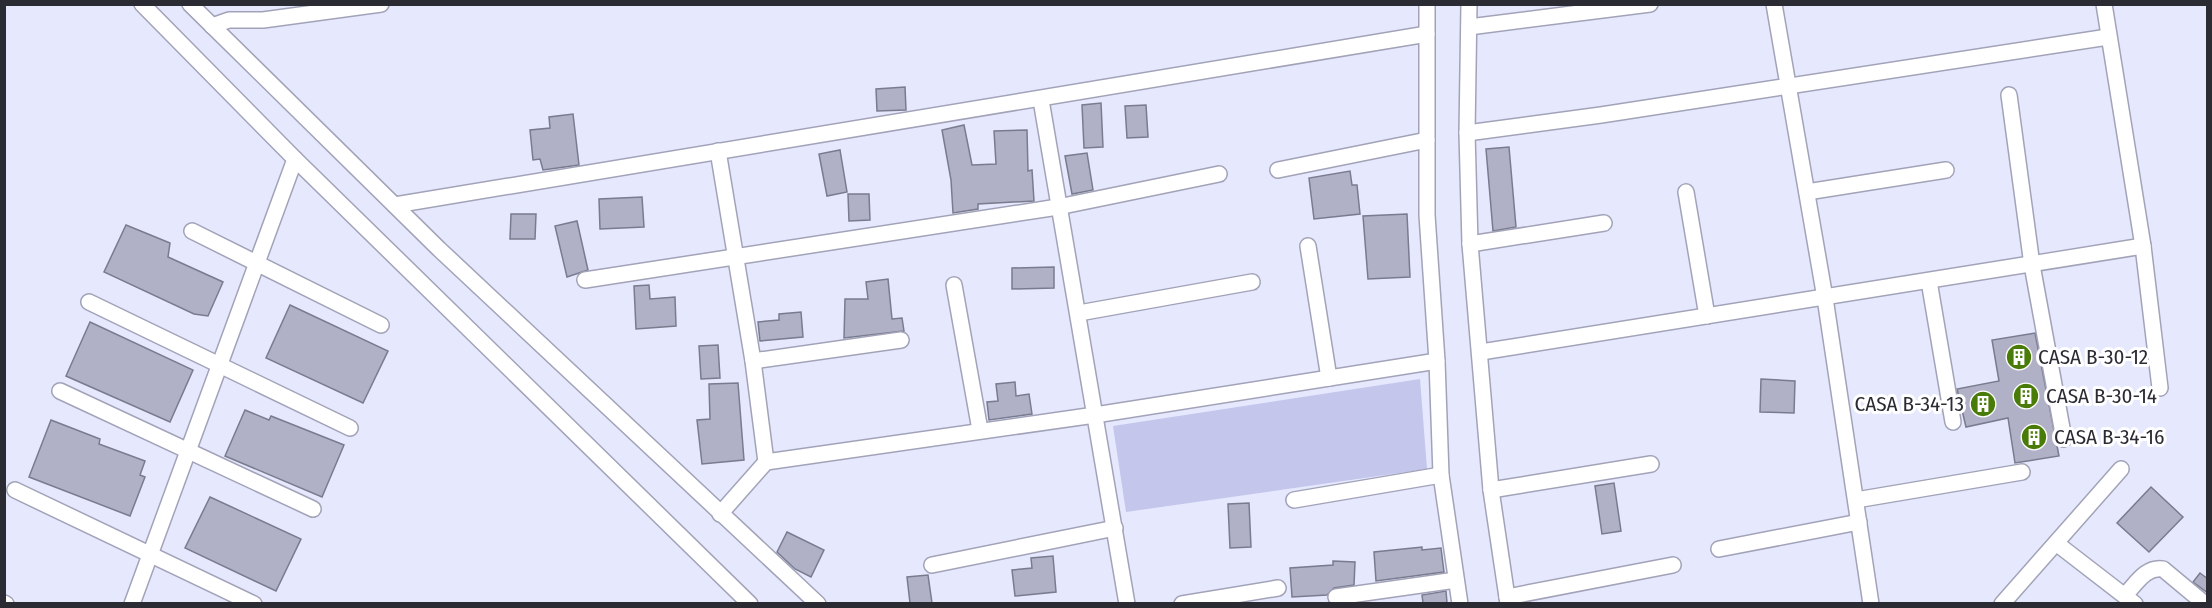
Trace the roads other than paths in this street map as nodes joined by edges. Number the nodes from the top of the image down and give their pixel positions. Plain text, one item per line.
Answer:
1 (142, 4) edge
2 (190, 4) edge
3 (381, 4) edge
4 (1427, 4) edge
5 (1469, 4) edge
6 (1650, 4) edge
7 (1774, 4) edge
8 (2104, 4) edge
9 (212, 26) junction
10 (1469, 27) junction
11 (1427, 34) junction
12 (2108, 37) junction
13 (1788, 86) junction
14 (2009, 95) dead end
15 (1041, 100) junction
16 (1467, 133) junction
17 (1427, 140) junction
18 (718, 151) junction
19 (295, 159) junction
20 (1278, 170) dead end
21 (1946, 170) dead end
22 (1219, 174) dead end
23 (1686, 192) dead end
24 (1807, 192) junction
25 (394, 205) junction
26 (1058, 207) junction
27 (1604, 223) dead end
28 (192, 231) dead end
29 (1470, 244) junction
30 (1308, 246) dead end
31 (2143, 246) junction
32 (736, 258) junction
33 (258, 262) junction
34 (2032, 265) junction
35 (585, 280) dead end
36 (1929, 281) junction
37 (1252, 282) dead end
38 (954, 285) dead end
39 (1826, 298) junction
40 (89, 302) dead end
41 (1079, 312) junction
42 (1707, 316) junction
43 (381, 325) dead end
44 (901, 340) dead end
45 (1481, 352) junction
46 (753, 361) junction
47 (1437, 361) junction
48 (221, 366) junction
49 (1329, 378) junction
50 (2160, 388) dead end
51 (60, 391) dead end
52 (1095, 415) junction
53 (1953, 422) dead end
54 (350, 428) dead end
55 (980, 430) junction
56 (2064, 439) dead end
57 (189, 451) junction
58 (766, 462) junction
59 (1651, 464) dead end
60 (2121, 469) dead end
61 (2022, 472) dead end
62 (1441, 475) junction
63 (15, 490) dead end
64 (1491, 490) junction
65 (1294, 500) dead end
66 (1856, 500) junction
67 (313, 509) dead end
68 (720, 514) junction
69 (1859, 522) junction
70 (1115, 528) junction
71 (2056, 543) junction
72 (1719, 549) dead end
73 (150, 554) junction
74 (932, 565) dead end
75 (1673, 565) dead end
76 (1456, 580) junction
77 (1278, 588) dead end
78 (1336, 597) dead end
79 (2130, 599) edge
80 (1508, 600) edge
81 (132, 603) edge
82 (254, 603) edge
83 (750, 603) edge
84 (819, 603) edge
85 (1127, 603) edge
86 (1182, 603) edge
87 (1460, 603) edge
88 (1871, 603) edge
89 (2002, 603) edge
90 (2205, 603) edge

1 - 19 street
2 - 9 street
3 - 9 street
4 - 11 street
5 - 10 street
6 - 10 street
7 - 13 street
8 - 12 street
9 - 25 street
10 - 16 street
11 - 15 street
11 - 17 street
12 - 13 street
12 - 31 street
13 - 16 street
13 - 24 street
14 - 34 street
15 - 18 street
15 - 26 street
16 - 29 street
17 - 20 street
17 - 47 street
18 - 25 street
18 - 32 street
19 - 33 street
19 - 83 street
21 - 24 street
22 - 26 street
23 - 42 street
24 - 39 street
25 - 68 street
26 - 32 street
26 - 41 street
27 - 29 street
28 - 33 street
29 - 45 street
30 - 49 street
31 - 34 street
31 - 50 street
32 - 35 street
32 - 46 street
33 - 43 street
33 - 48 street
34 - 36 street
34 - 56 street
36 - 39 street
36 - 53 street
37 - 41 street
38 - 55 street
39 - 42 street
39 - 66 street
40 - 48 street
41 - 52 street
42 - 45 street
44 - 46 street
45 - 64 street
46 - 58 street
47 - 49 street
47 - 62 street
48 - 54 street
48 - 57 street
49 - 52 street
51 - 57 street
52 - 55 street
52 - 70 street
55 - 58 street
57 - 67 street
57 - 73 street
58 - 68 street
59 - 64 street
60 - 71 street
61 - 66 street
62 - 65 street
62 - 76 street
63 - 73 street
64 - 80 street
66 - 69 street
68 - 84 street
69 - 72 street
69 - 88 street
70 - 74 street
70 - 85 street
71 - 79 street
71 - 89 street
73 - 81 street
73 - 82 street
75 - 80 street
76 - 78 street
76 - 87 street
77 - 86 street
79 - 90 street

